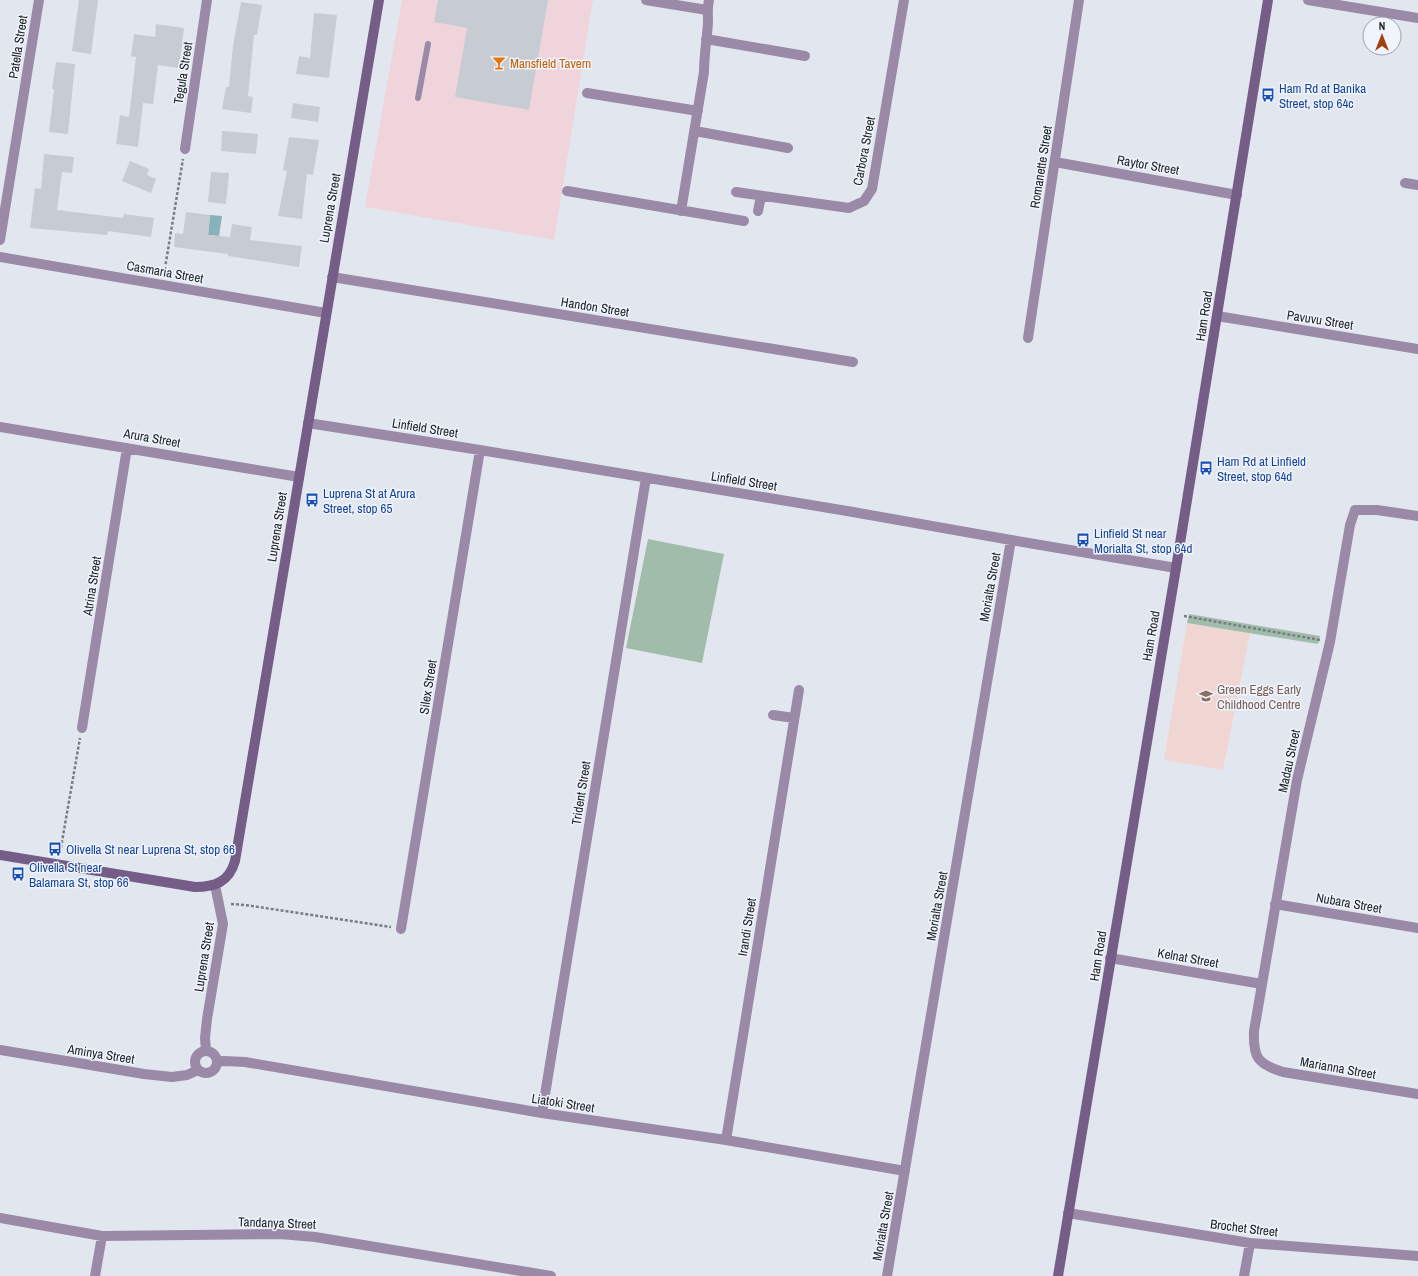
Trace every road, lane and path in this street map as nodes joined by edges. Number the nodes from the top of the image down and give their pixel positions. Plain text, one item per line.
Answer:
1 (39, 0) edge
2 (207, 0) edge
3 (379, 0) edge
4 (646, 0) edge
5 (904, 0) edge
6 (1080, 0) edge
7 (1268, 0) edge
8 (1308, 0) edge
9 (708, 5) edge
10 (1418, 18) edge
11 (706, 39) junction
12 (428, 44) dead end
13 (805, 56) dead end
14 (587, 93) dead end
15 (418, 98) dead end
16 (698, 111) junction
17 (695, 131) junction
18 (788, 148) dead end
19 (185, 149) joint
20 (1055, 162) junction
21 (1405, 183) dead end
22 (1418, 185) edge
23 (567, 191) dead end
24 (736, 192) dead end
25 (1236, 195) junction
26 (761, 196) junction
27 (682, 211) junction
28 (758, 211) dead end
29 (744, 221) dead end
30 (0, 240) edge
31 (0, 257) edge
32 (332, 277) junction
33 (163, 285) junction
34 (326, 313) junction
35 (1217, 316) junction
36 (1028, 338) dead end
37 (1418, 349) edge
38 (853, 362) dead end
39 (308, 423) junction
40 (0, 427) edge
41 (127, 448) junction
42 (480, 450) junction
43 (299, 476) junction
44 (646, 478) junction
45 (1418, 516) edge
46 (1011, 540) junction
47 (1176, 568) junction
48 (1184, 616) dead end
49 (1330, 642) junction
50 (799, 690) dead end
51 (773, 715) dead end
52 (794, 718) junction
53 (82, 728) joint
54 (0, 855) edge
55 (58, 866) junction
56 (215, 884) junction
57 (232, 904) dead end
58 (1275, 904) junction
59 (1418, 928) edge
60 (402, 929) joint
61 (1110, 958) junction
62 (1262, 984) junction
63 (0, 1050) edge
64 (206, 1051) junction
65 (1257, 1058) joint
66 (217, 1062) junction
67 (198, 1070) junction
68 (1418, 1094) edge
69 (542, 1113) junction
70 (726, 1140) junction
71 (905, 1171) junction
72 (1068, 1213) junction
73 (0, 1218) edge
74 (102, 1236) junction
75 (1250, 1243) junction
76 (1418, 1256) edge
77 (95, 1276) edge
78 (551, 1276) edge
79 (887, 1276) edge
80 (1058, 1276) edge
81 (1244, 1276) edge

1 - 30 street, Patella Street
2 - 19 street, Tegula Street
3 - 32 street, Luprena Street
4 - 9 street
5 - 26 street, Carbora Street
6 - 20 street, Romanette Street
7 - 25 street, Ham Road
8 - 10 street
9 - 11 street
11 - 13 street
11 - 16 street
12 - 15 lane
14 - 16 street
16 - 17 street
17 - 18 street
17 - 27 street
19 - 33 path
20 - 25 street, Raytor Street
20 - 36 street, Romanette Street
21 - 22 street
23 - 27 street
24 - 26 street, Carbora Street
25 - 35 street, Ham Road
26 - 28 street
27 - 29 street
31 - 33 street, Casmaria Street
32 - 34 street, Luprena Street
32 - 38 street, Handon Street
33 - 34 street, Casmaria Street
34 - 39 street, Luprena Street
35 - 37 street, Pavuvu Street
35 - 47 street, Ham Road
39 - 42 street, Linfield Street
39 - 43 street, Luprena Street
40 - 41 street, Arura Street
41 - 43 street, Arura Street
41 - 53 street, Atrina Street
42 - 44 street, Linfield Street
42 - 60 street, Silex Street
43 - 56 street, Luprena Street
44 - 46 street, Linfield Street
44 - 69 street, Trident Street
45 - 49 street, Madau Street
46 - 47 street, Linfield Street
46 - 71 street, Morialta Street
47 - 61 street, Ham Road
48 - 49 path
49 - 58 street, Madau Street
50 - 52 street, Irandi Street
51 - 52 street
52 - 70 street, Irandi Street
53 - 55 path
54 - 55 street
55 - 56 street
56 - 64 street, Luprena Street
57 - 60 path
58 - 59 street, Nubara Street
58 - 62 street, Madau Street
61 - 62 street, Kelnat Street
61 - 72 street, Ham Road
62 - 65 street, Madau Street
63 - 67 street, Aminya Street
64 - 66 street
64 - 67 street
65 - 68 street, Marianna Street
66 - 67 street
66 - 69 street, Liatoki Street
69 - 70 street, Liatoki Street
70 - 71 street, Liatoki Street
71 - 79 street, Morialta Street
72 - 75 street, Brochet Street
72 - 80 street, Ham Road
73 - 74 street, Tandanya Street
74 - 77 street
74 - 78 street, Tandanya Street
75 - 76 street, Brochet Street
75 - 81 street

